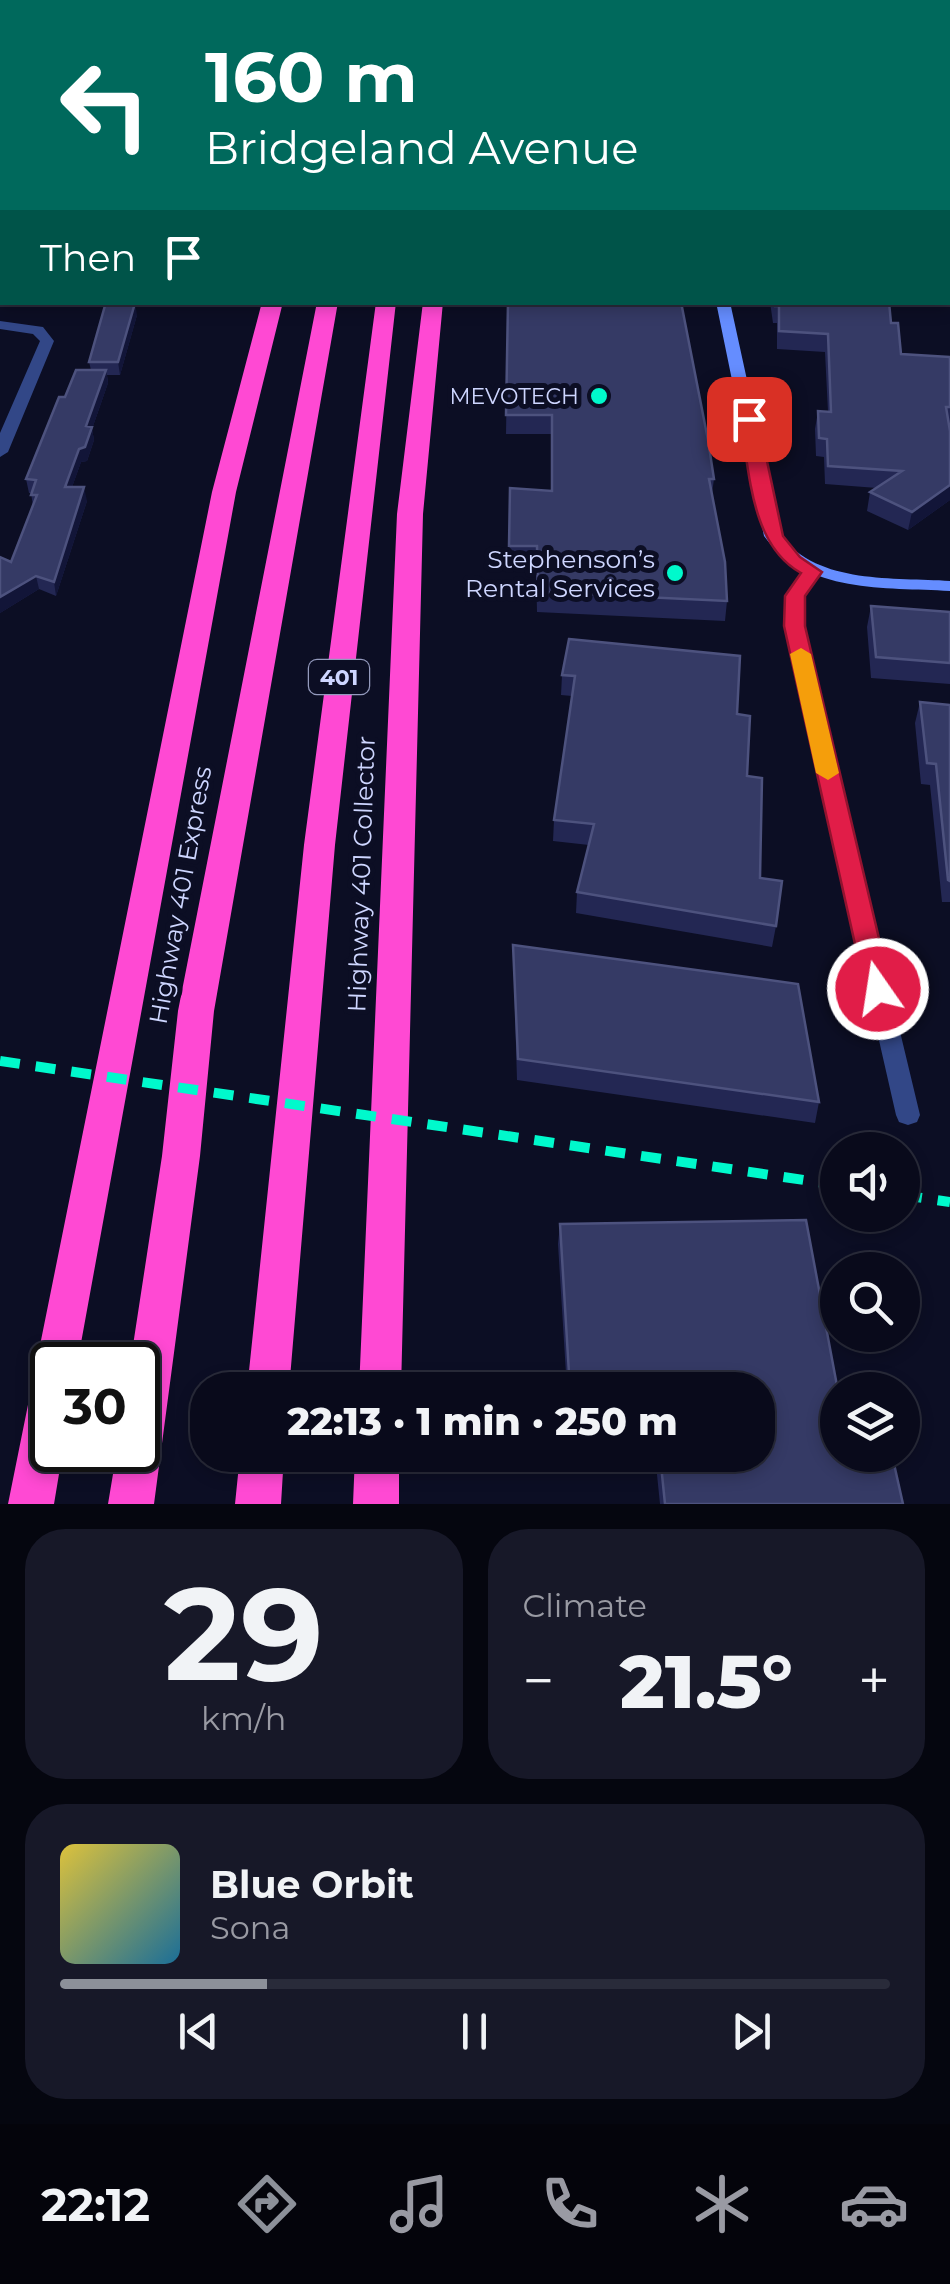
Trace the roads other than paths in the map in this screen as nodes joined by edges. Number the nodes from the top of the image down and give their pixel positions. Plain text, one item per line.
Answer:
1 (272, 305) edge
2 (327, 305) edge
3 (386, 305) edge
4 (433, 305) edge
5 (724, 305) edge
6 (0, 325) edge
7 (0, 452) edge
8 (812, 572) junction
9 (950, 586) edge
10 (908, 1115) dead end
11 (60, 1342) edge
12 (269, 1372) edge
13 (381, 1372) edge
14 (37, 1472) edge
15 (261, 1472) edge
16 (377, 1472) edge
17 (31, 1504) edge
18 (131, 1504) edge
19 (258, 1504) edge
20 (376, 1504) edge

1 - 11 highway
2 - 18 highway, Highway 401 Express
3 - 12 highway, 401
4 - 13 highway, Highway 401 Collector / 401
5 - 8 street
6 - 7 street
8 - 9 street
8 - 10 street
14 - 17 highway
15 - 19 highway
16 - 20 highway

